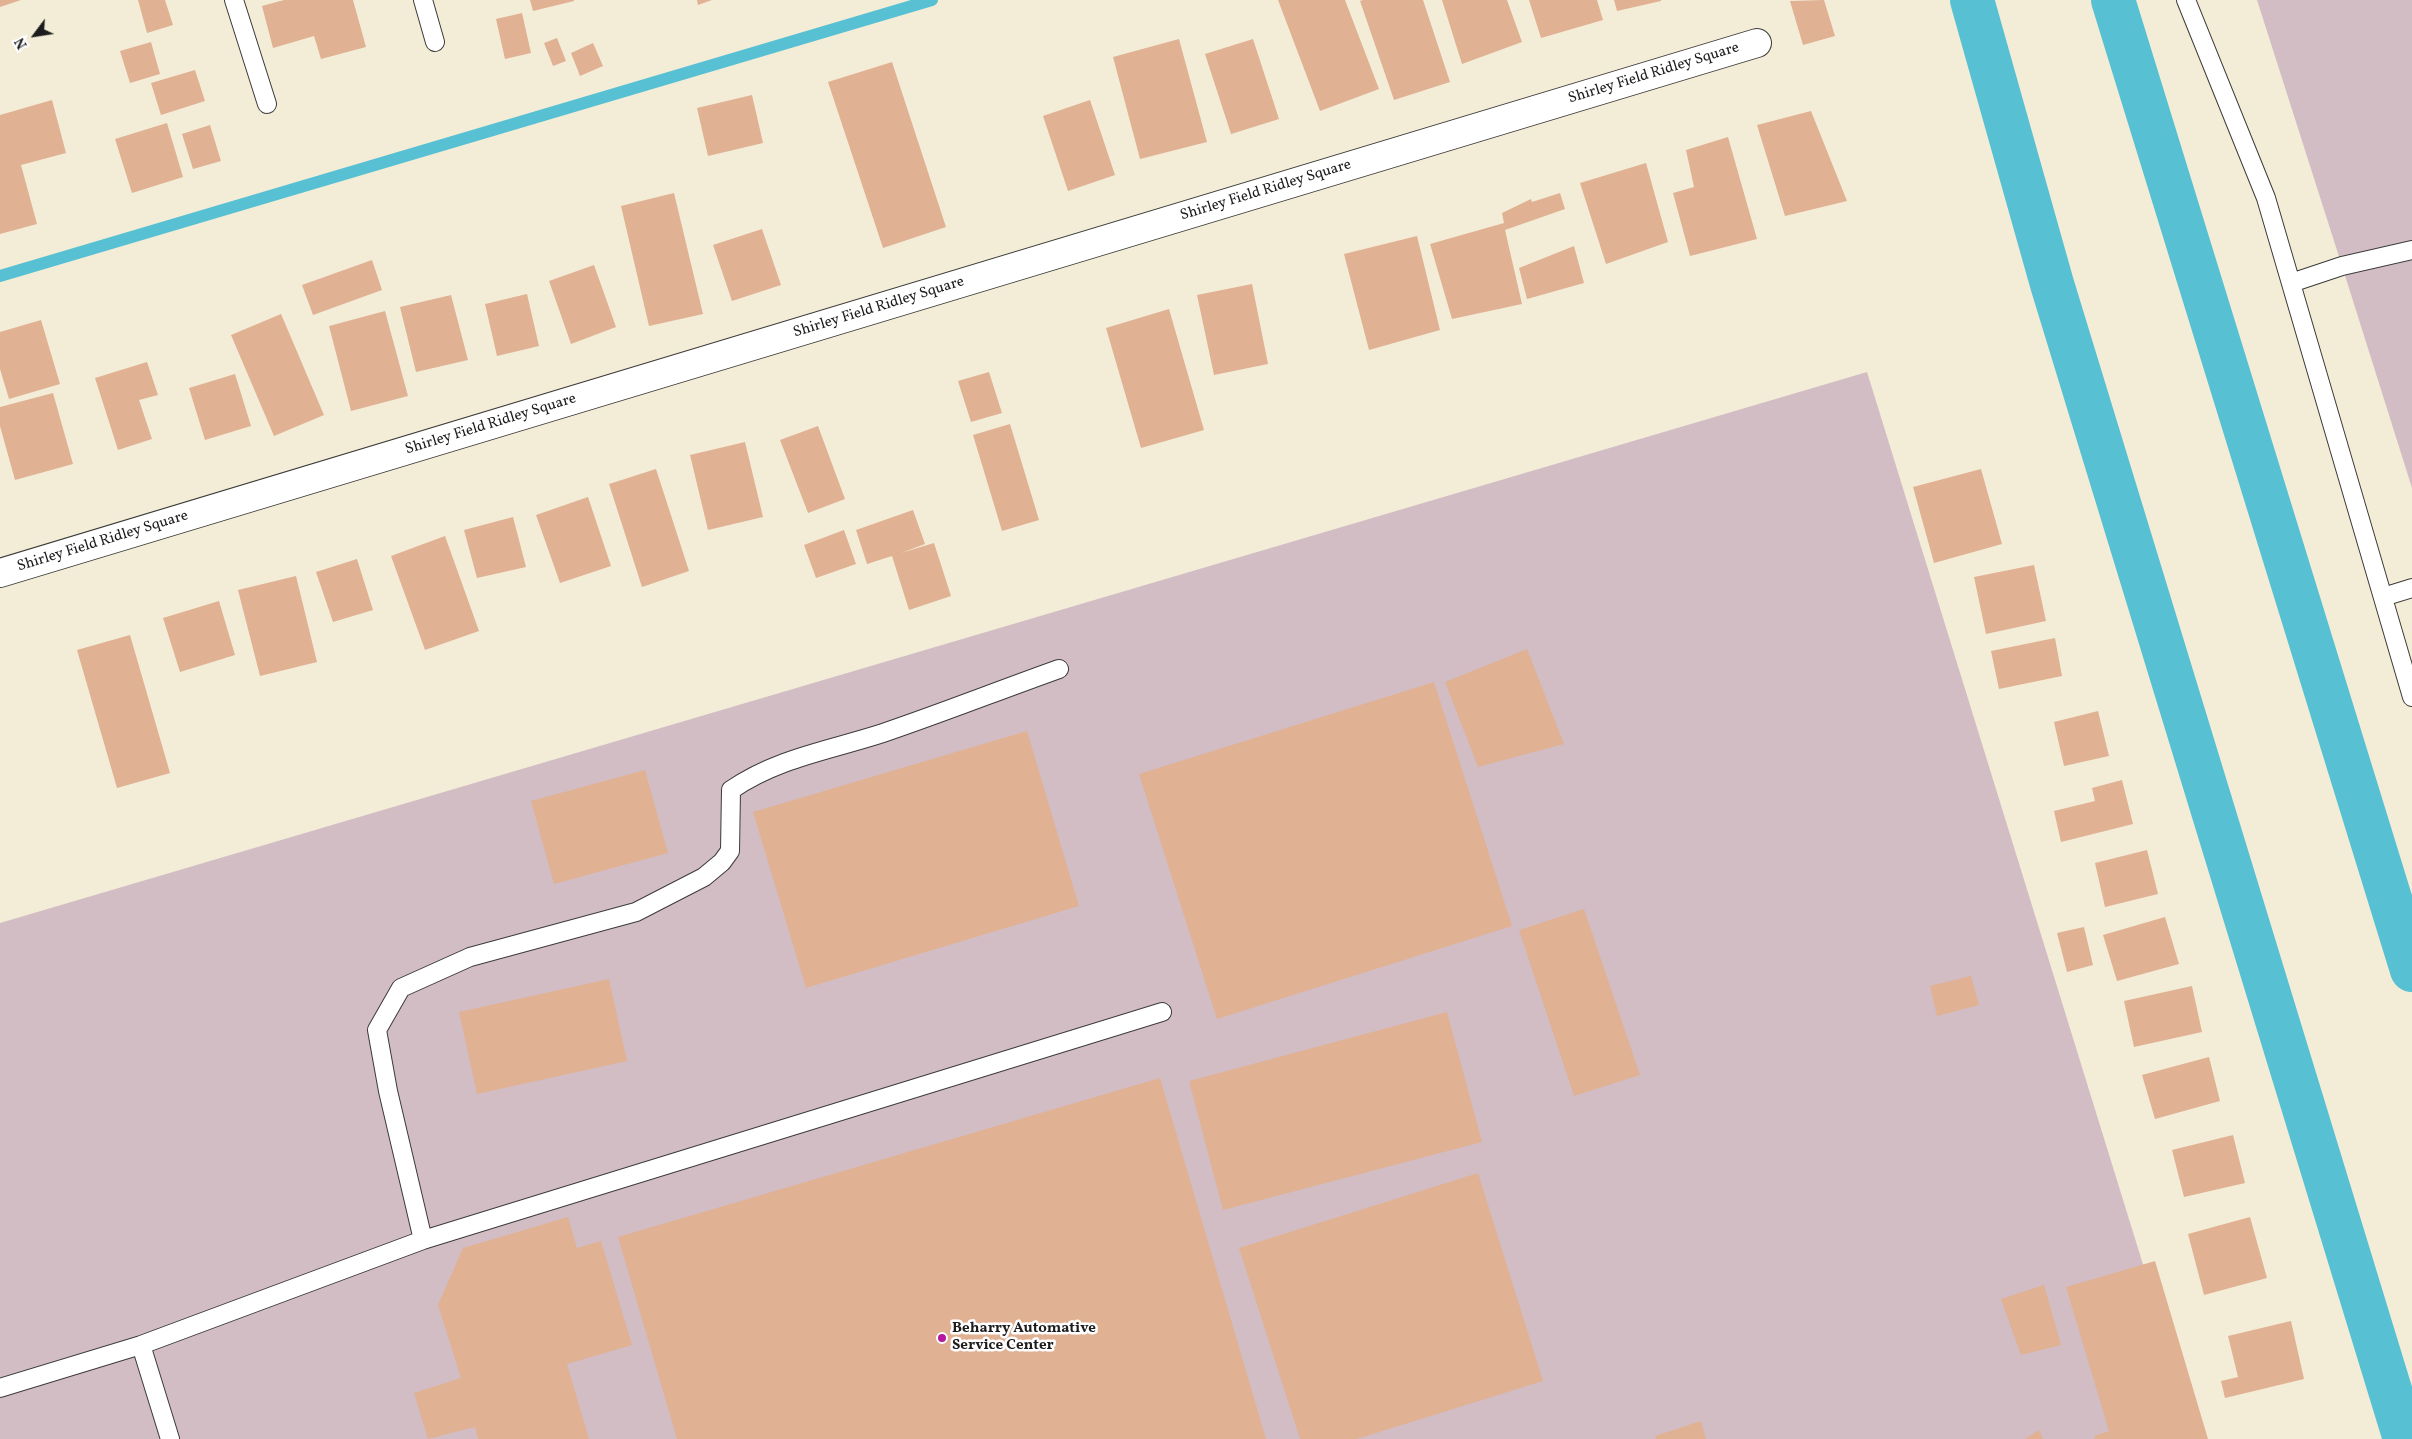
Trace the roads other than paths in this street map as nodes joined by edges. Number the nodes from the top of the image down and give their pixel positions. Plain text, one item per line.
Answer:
1 (234, 0) edge
2 (423, 0) edge
3 (2186, 0) edge
4 (435, 42) dead end
5 (1757, 43) dead end
6 (267, 104) dead end
7 (2412, 250) edge
8 (2290, 283) junction
9 (0, 573) edge
10 (2412, 588) edge
11 (2383, 596) junction
12 (1058, 669) dead end
13 (2412, 697) edge
14 (1162, 1012) dead end
15 (423, 1240) junction
16 (141, 1345) junction
17 (0, 1388) edge
18 (170, 1439) edge

1 - 6 lane
2 - 4 lane
3 - 8 lane
5 - 9 street, Shirley Field Ridley Square
7 - 8 lane
8 - 11 lane
10 - 11 lane
11 - 13 lane
12 - 15 lane
14 - 15 lane
15 - 16 lane
16 - 17 lane
16 - 18 lane

